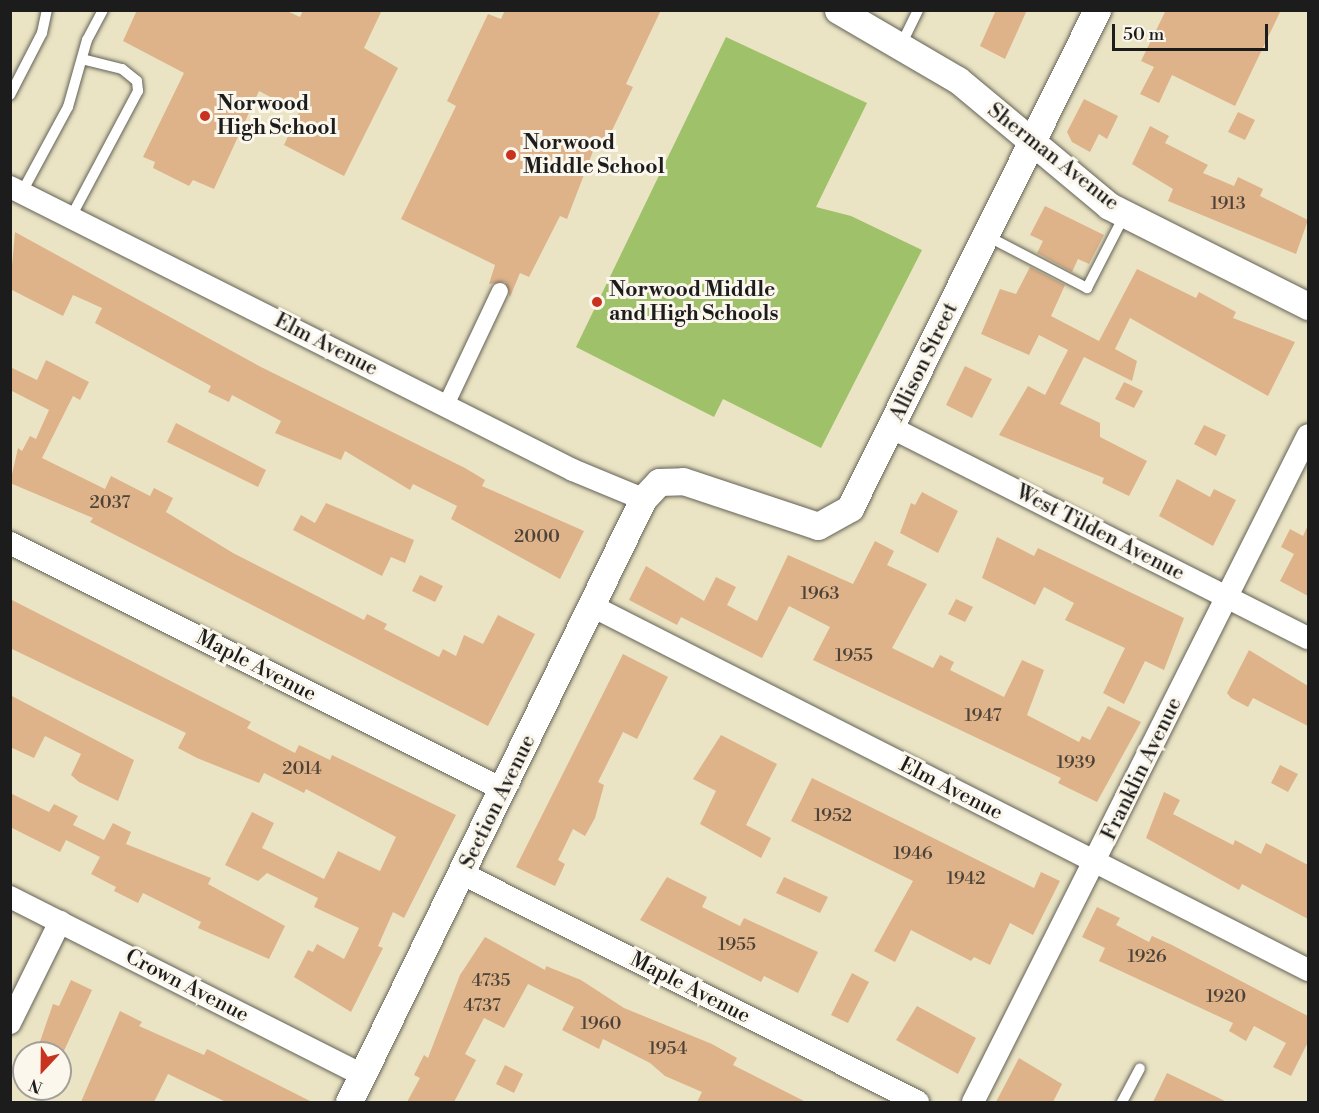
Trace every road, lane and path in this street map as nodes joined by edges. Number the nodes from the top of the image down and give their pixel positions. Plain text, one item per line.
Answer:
1 (46, 10) edge
2 (103, 10) edge
3 (918, 10) edge
4 (1097, 10) edge
5 (853, 14) edge
6 (901, 46) junction
7 (86, 60) junction
8 (10, 95) edge
9 (1032, 145) junction
10 (16, 190) edge
11 (1125, 214) junction
12 (71, 217) junction
13 (987, 236) junction
14 (500, 291) dead end
15 (1308, 306) edge
16 (446, 405) junction
17 (892, 428) junction
18 (1308, 435) edge
19 (643, 499) junction
20 (10, 543) edge
21 (1228, 597) junction
22 (594, 607) junction
23 (1308, 638) edge
24 (502, 789) junction
25 (1096, 861) junction
26 (463, 874) junction
27 (10, 897) edge
28 (60, 922) junction
29 (1308, 970) edge
30 (10, 1023) edge
31 (1140, 1068) dead end
32 (363, 1074) junction
33 (349, 1102) edge
34 (918, 1102) edge
35 (973, 1102) edge
36 (1122, 1102) edge

1 - 8 lane
2 - 7 lane
3 - 6 lane
4 - 9 street, Allison Street
5 - 6 street, Sherman Avenue
6 - 9 street, Sherman Avenue
7 - 10 lane
7 - 12 lane
9 - 11 street, Sherman Avenue
9 - 13 street, Allison Street
10 - 12 street, Elm Avenue
11 - 13 lane
11 - 15 street, Sherman Avenue
12 - 16 street, Elm Avenue
13 - 17 street, Allison Street
14 - 16 street
16 - 19 street, Elm Avenue
17 - 19 street, Allison Street
17 - 21 street, West Tilden Avenue
18 - 21 street, Franklin Avenue
19 - 22 street, Section Avenue
20 - 24 street, Maple Avenue
21 - 23 street, West Tilden Avenue
21 - 25 street, Franklin Avenue
22 - 24 street, Section Avenue
22 - 25 street, Elm Avenue
24 - 26 street, Section Avenue
25 - 29 street, Elm Avenue
25 - 35 street, Franklin Avenue
26 - 32 street, Section Avenue
26 - 34 street, Maple Avenue
27 - 28 street, Crown Avenue
28 - 30 street
28 - 32 street, Crown Avenue
31 - 36 lane
32 - 33 street, Section Avenue

